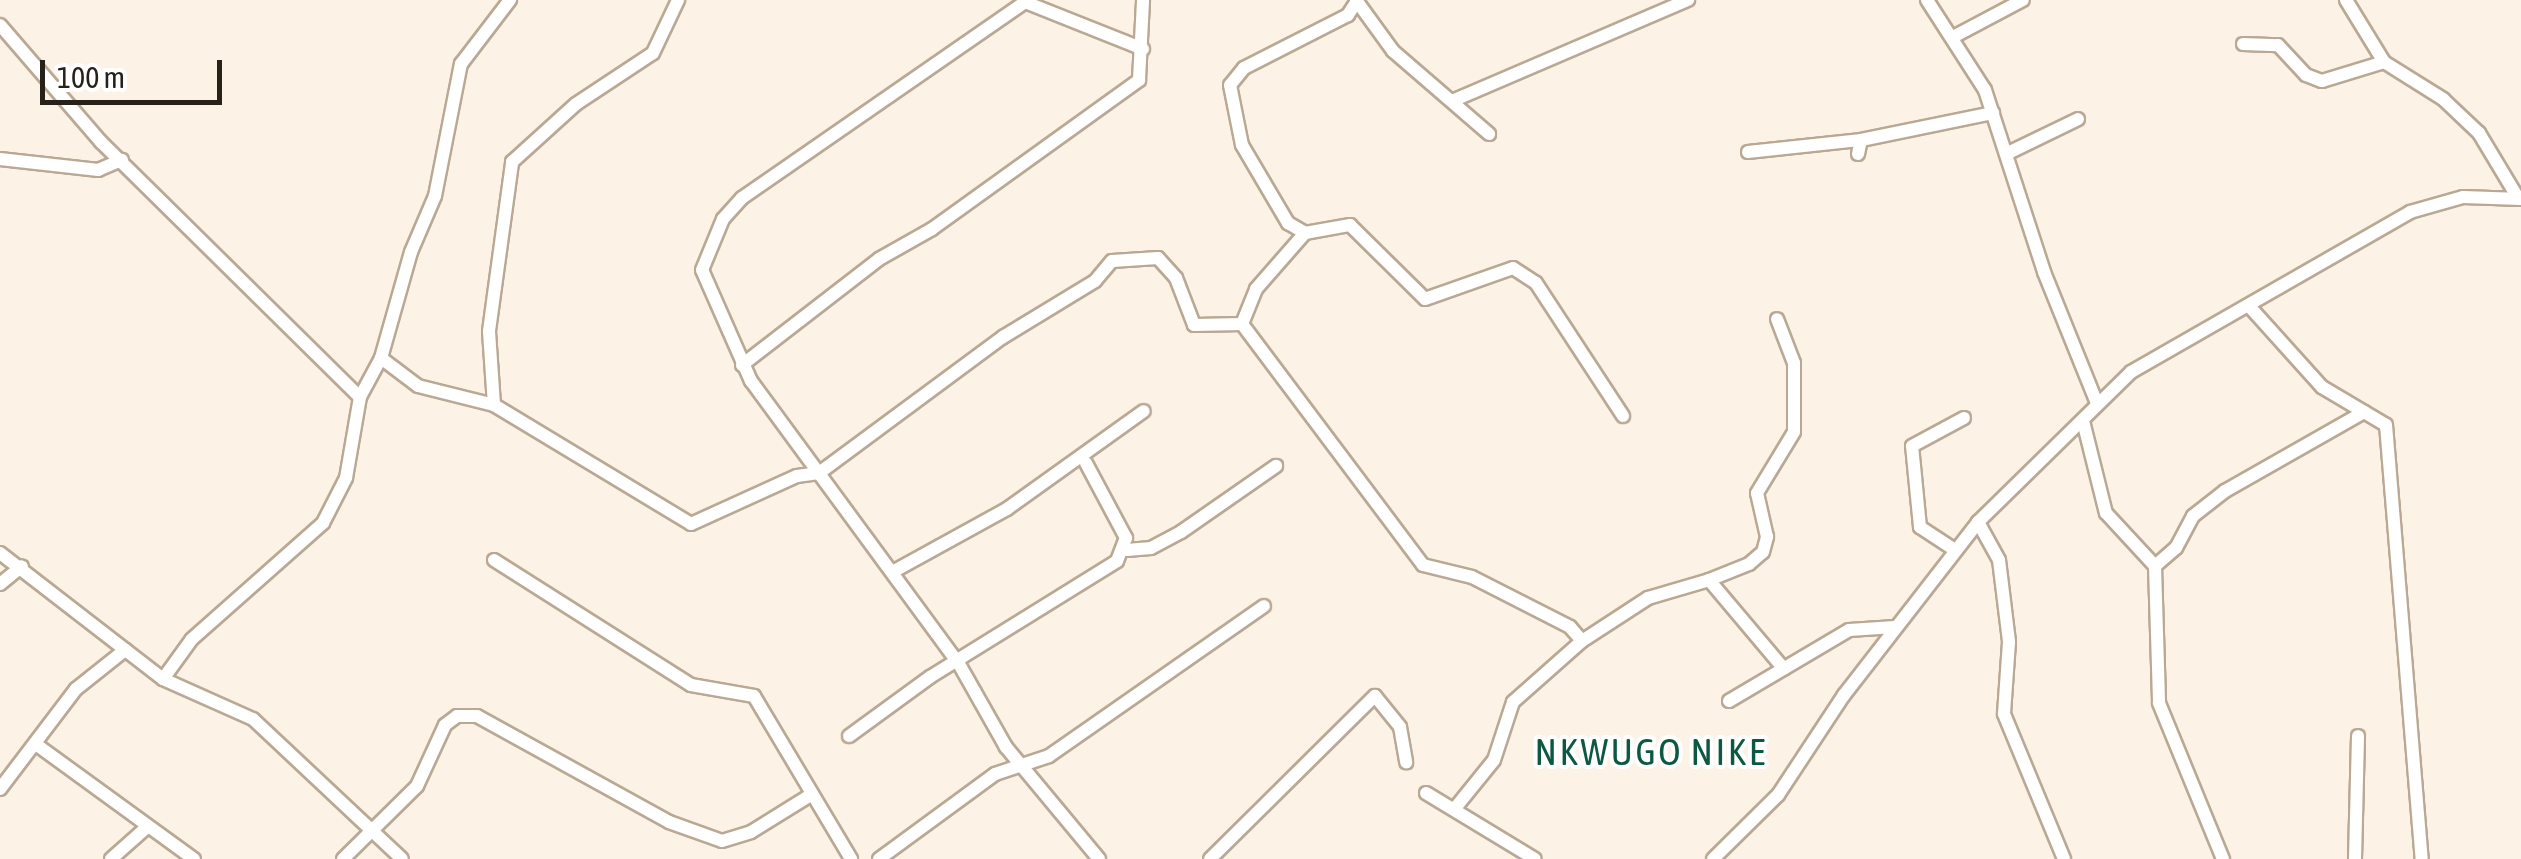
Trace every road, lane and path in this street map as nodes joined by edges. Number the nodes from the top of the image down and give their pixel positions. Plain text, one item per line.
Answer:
1 (510, 0) edge
2 (678, 0) edge
3 (1143, 0) edge
4 (1688, 0) edge
5 (1927, 0) edge
6 (2023, 0) edge
7 (2346, 0) edge
8 (1356, 1) edge
9 (0, 25) edge
10 (1953, 37) junction
11 (2243, 44) dead end
12 (1143, 49) junction
13 (2384, 62) junction
14 (1452, 100) junction
15 (1994, 113) junction
16 (2078, 119) dead end
17 (1490, 134) dead end
18 (1748, 152) dead end
19 (2006, 154) junction
20 (0, 160) edge
21 (122, 160) junction
22 (2520, 198) edge
23 (1304, 233) junction
24 (2249, 306) junction
25 (1777, 318) dead end
26 (1242, 324) junction
27 (381, 358) junction
28 (742, 365) junction
29 (360, 397) junction
30 (2097, 403) junction
31 (494, 405) junction
32 (1144, 411) dead end
33 (2364, 412) junction
34 (1623, 416) dead end
35 (1964, 418) dead end
36 (2082, 421) junction
37 (1086, 463) dead end
38 (1276, 466) dead end
39 (820, 473) junction
40 (1978, 522) junction
41 (1127, 550) junction
42 (1955, 550) junction
43 (0, 552) edge
44 (494, 560) dead end
45 (22, 566) junction
46 (2155, 566) junction
47 (894, 571) junction
48 (1710, 580) junction
49 (0, 584) edge
50 (1264, 606) dead end
51 (1894, 627) junction
52 (1582, 641) junction
53 (124, 650) junction
54 (960, 664) junction
55 (1784, 669) junction
56 (163, 678) junction
57 (1728, 701) dead end
58 (849, 736) dead end
59 (2358, 736) dead end
60 (37, 745) junction
61 (1018, 762) junction
62 (1406, 762) dead end
63 (0, 789) edge
64 (1426, 793) dead end
65 (809, 796) junction
66 (1456, 807) junction
67 (146, 828) junction
68 (374, 831) junction
69 (111, 859) edge
70 (194, 859) edge
71 (343, 859) edge
72 (402, 859) edge
73 (851, 859) edge
74 (878, 859) edge
75 (1099, 859) edge
76 (1210, 859) edge
77 (1535, 859) edge
78 (1713, 859) edge
79 (2064, 859) edge
80 (2223, 859) edge
81 (2355, 859) edge
82 (2422, 859) edge

1 - 27 street
2 - 31 street
3 - 12 street
4 - 14 street
5 - 10 street
6 - 10 street
7 - 13 street
8 - 14 street
8 - 23 street
9 - 21 street
10 - 15 street
11 - 13 street
12 - 28 street
12 - 28 street
13 - 22 street
14 - 17 street
15 - 18 street
15 - 19 street
16 - 19 street
19 - 30 street
20 - 21 street
21 - 29 street
22 - 24 street
23 - 26 street
23 - 34 street
24 - 30 street
24 - 33 street
25 - 48 street
26 - 39 street
26 - 52 street
27 - 29 street
27 - 31 street
28 - 39 street
29 - 56 street
30 - 36 street
31 - 39 street
32 - 47 street
33 - 46 street
33 - 82 street
35 - 42 street
36 - 40 street
36 - 46 street
37 - 41 street
38 - 41 street
39 - 47 street
40 - 42 street
40 - 79 street
41 - 54 street
42 - 51 street
43 - 45 street
44 - 65 street
45 - 49 street
45 - 53 street
46 - 80 street
47 - 54 street
48 - 52 street
48 - 55 street
50 - 61 street
51 - 55 street
51 - 78 street
52 - 66 street
53 - 56 street
53 - 60 street
54 - 58 street
54 - 61 street
55 - 57 street
56 - 68 street
59 - 81 street
60 - 63 street
60 - 67 street
61 - 74 street
61 - 75 street
62 - 76 street
64 - 66 street
65 - 68 street
65 - 73 street
66 - 77 street
67 - 69 street
67 - 70 street
68 - 71 street
68 - 72 street

